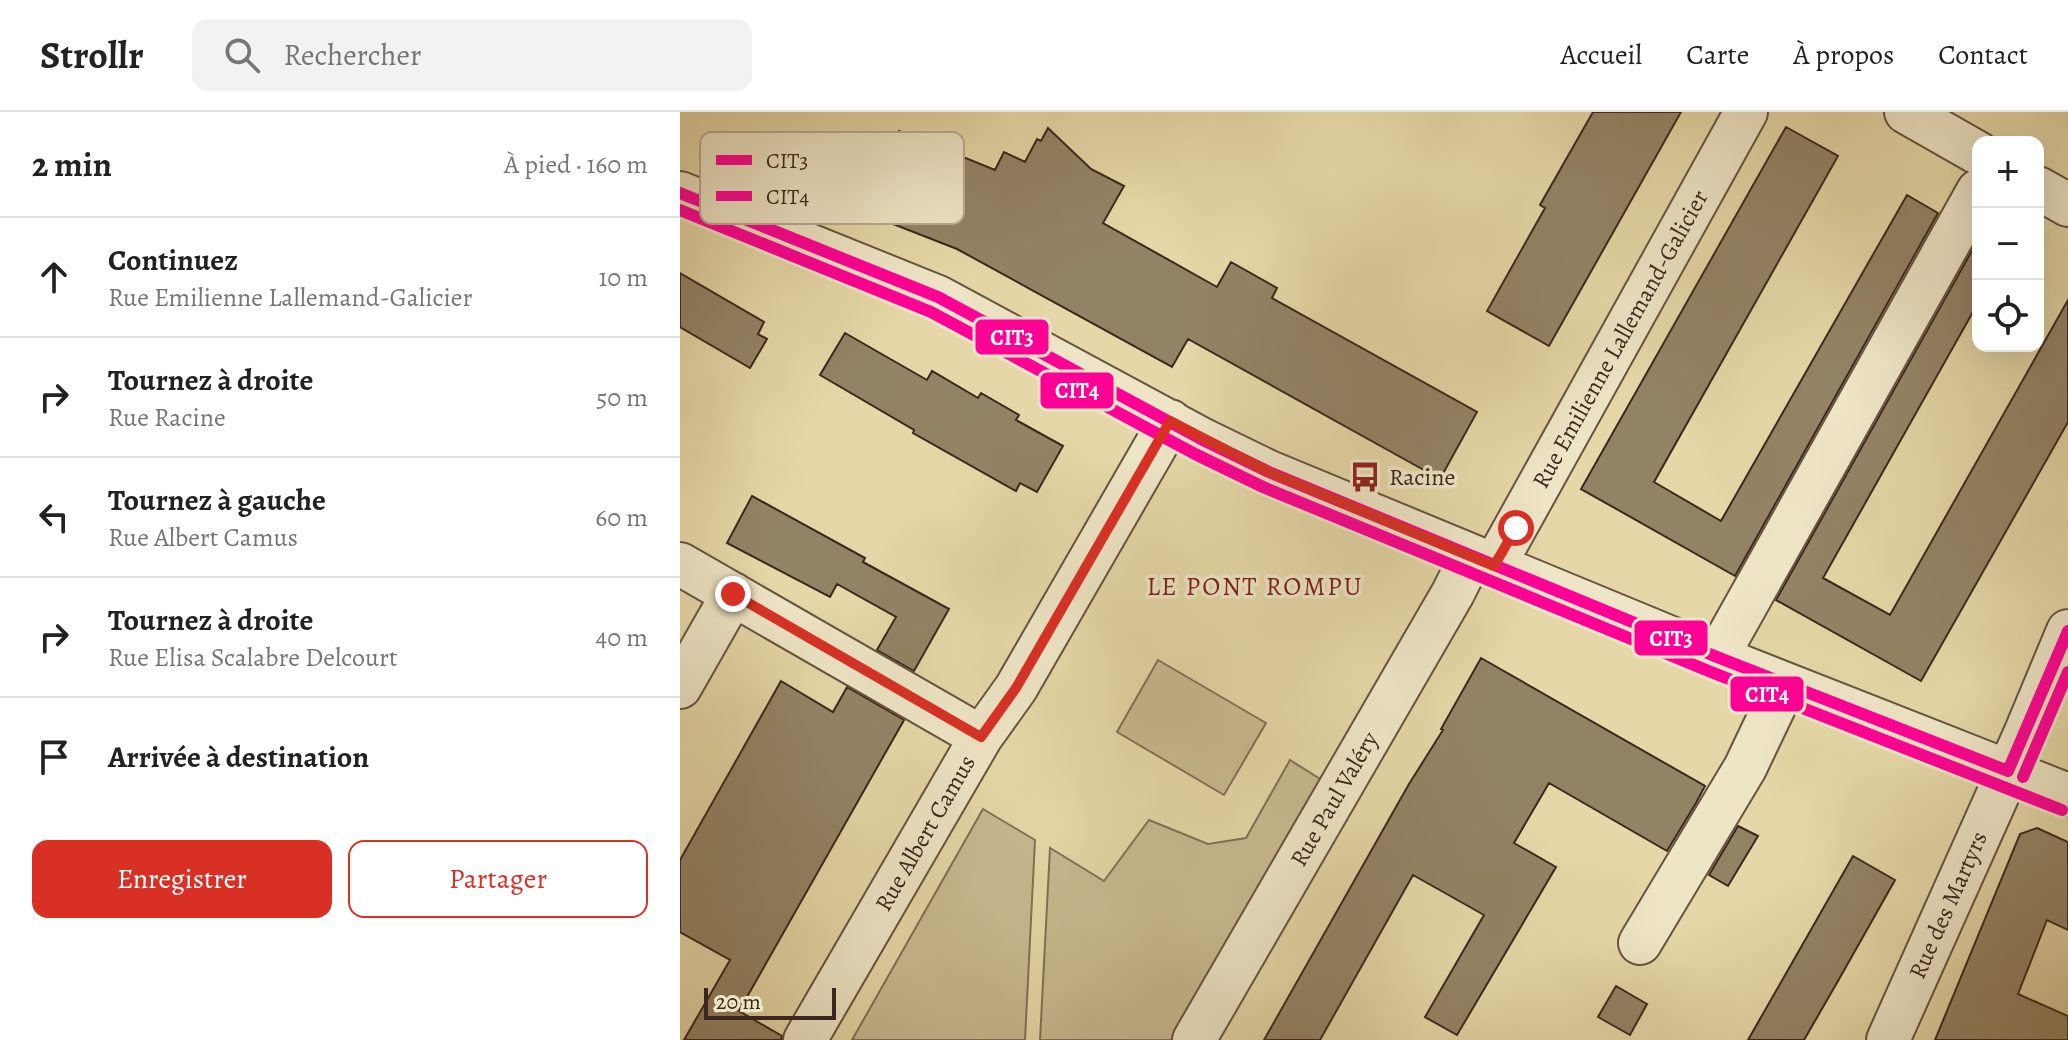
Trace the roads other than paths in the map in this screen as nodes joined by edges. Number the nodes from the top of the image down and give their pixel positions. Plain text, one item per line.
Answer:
1 (1746, 112) edge
2 (1906, 112) edge
3 (1972, 150) edge
4 (2044, 191) edge
5 (680, 193) edge
6 (700, 201) edge
7 (1972, 202) edge
8 (2068, 205) edge
9 (758, 224) edge
10 (1170, 421) junction
11 (1483, 562) junction
12 (680, 564) edge
13 (733, 594) junction
14 (2068, 631) edge
15 (1717, 657) junction
16 (1785, 684) junction
17 (680, 687) edge
18 (981, 737) junction
19 (2008, 771) junction
20 (2068, 795) edge
21 (1640, 943) dead end
22 (805, 1040) edge
23 (1194, 1040) edge
24 (1888, 1040) edge

1 - 11 street, Rue Emilienne Lallemand-Galicier
2 - 3 street
4 - 8 street
5 - 6 street
7 - 15 street
9 - 10 street
10 - 11 street
10 - 18 street, Rue Albert Camus
11 - 15 street
11 - 23 street, Rue Paul Valéry
12 - 13 street
13 - 17 street
13 - 18 street
14 - 19 street, Rue des Martyrs
15 - 16 street
16 - 19 street
16 - 21 street
18 - 22 street, Rue Albert Camus
19 - 20 street
19 - 24 street, Rue des Martyrs

